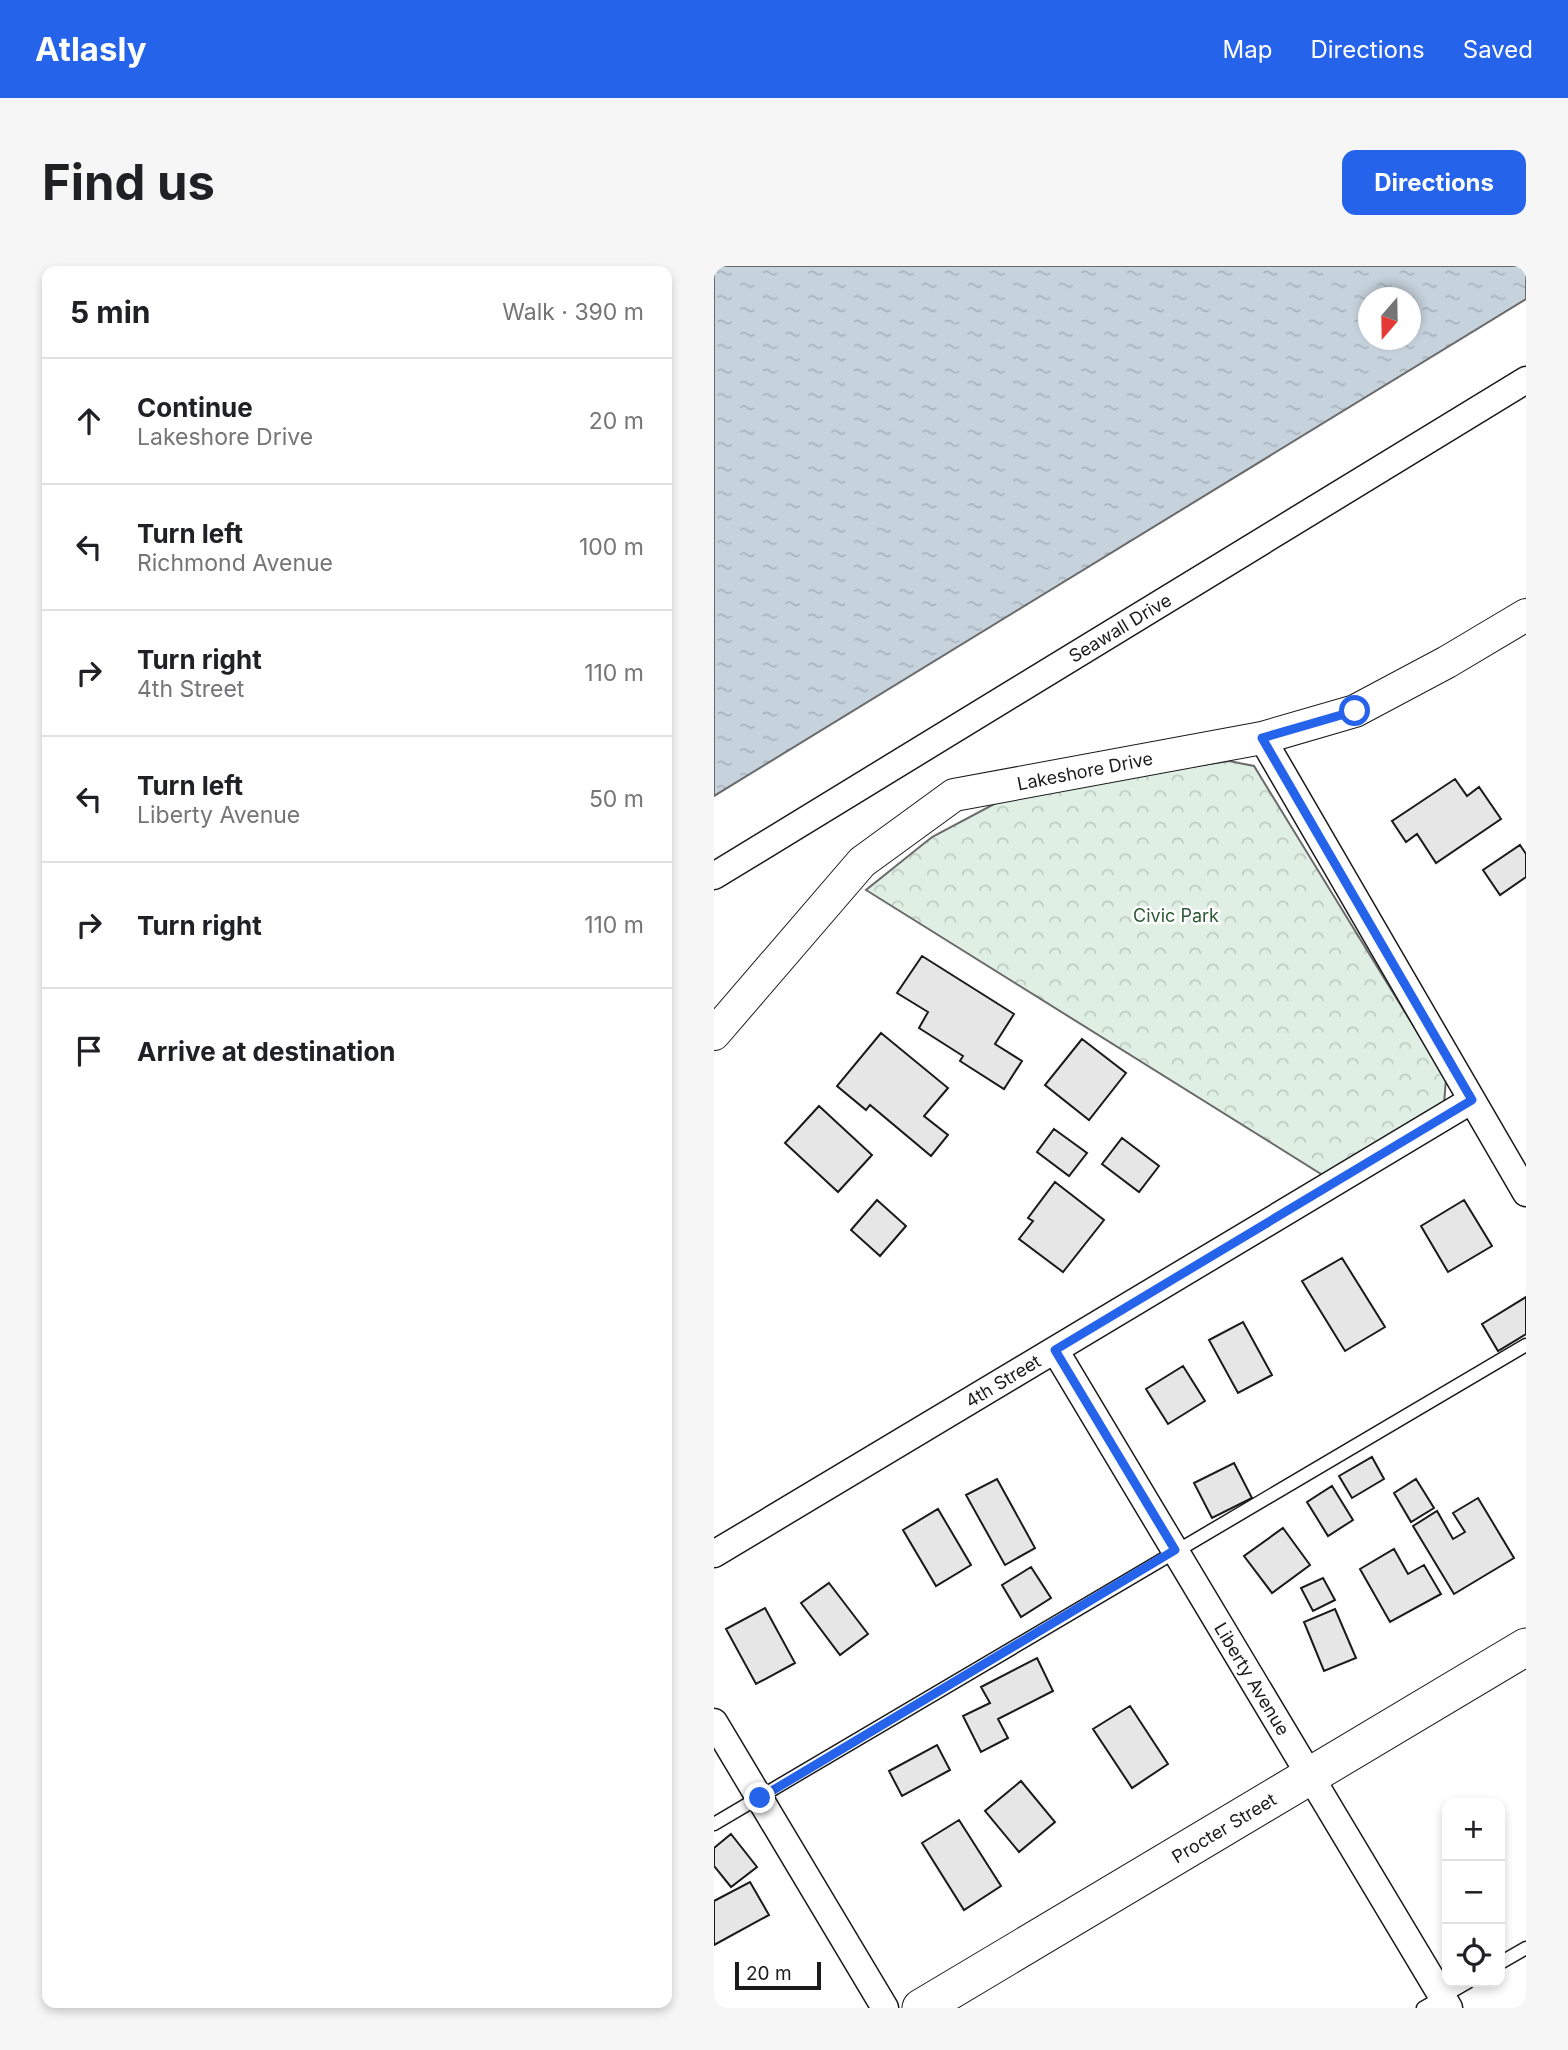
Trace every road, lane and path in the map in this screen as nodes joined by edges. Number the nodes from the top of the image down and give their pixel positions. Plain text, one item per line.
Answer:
1 (1526, 380) edge
2 (1526, 615) edge
3 (1262, 738) junction
4 (714, 876) edge
5 (714, 1034) edge
6 (1472, 1100) junction
7 (1526, 1193) edge
8 (1526, 1345) edge
9 (1055, 1350) junction
10 (1175, 1550) junction
11 (714, 1553) edge
12 (1526, 1647) edge
13 (714, 1722) edge
14 (1310, 1776) junction
15 (760, 1798) junction
16 (714, 1824) edge
17 (1526, 1948) edge
18 (1505, 1960) edge
19 (1461, 1987) edge
20 (1438, 2004) edge
21 (885, 2008) edge
22 (921, 2008) edge

1 - 4 street, Seawall Drive
2 - 3 street, Lakeshore Drive
3 - 5 street, Lakeshore Drive
3 - 6 street
6 - 7 street
6 - 9 street, 4th Street
8 - 10 lane
9 - 10 street, Liberty Avenue
9 - 11 street, 4th Street
10 - 14 street, Liberty Avenue
10 - 15 lane
12 - 14 main road, Procter Street
13 - 15 street
14 - 20 street, Liberty Avenue
14 - 22 main road, Procter Street
15 - 16 lane
15 - 21 street
17 - 18 lane
19 - 20 lane

